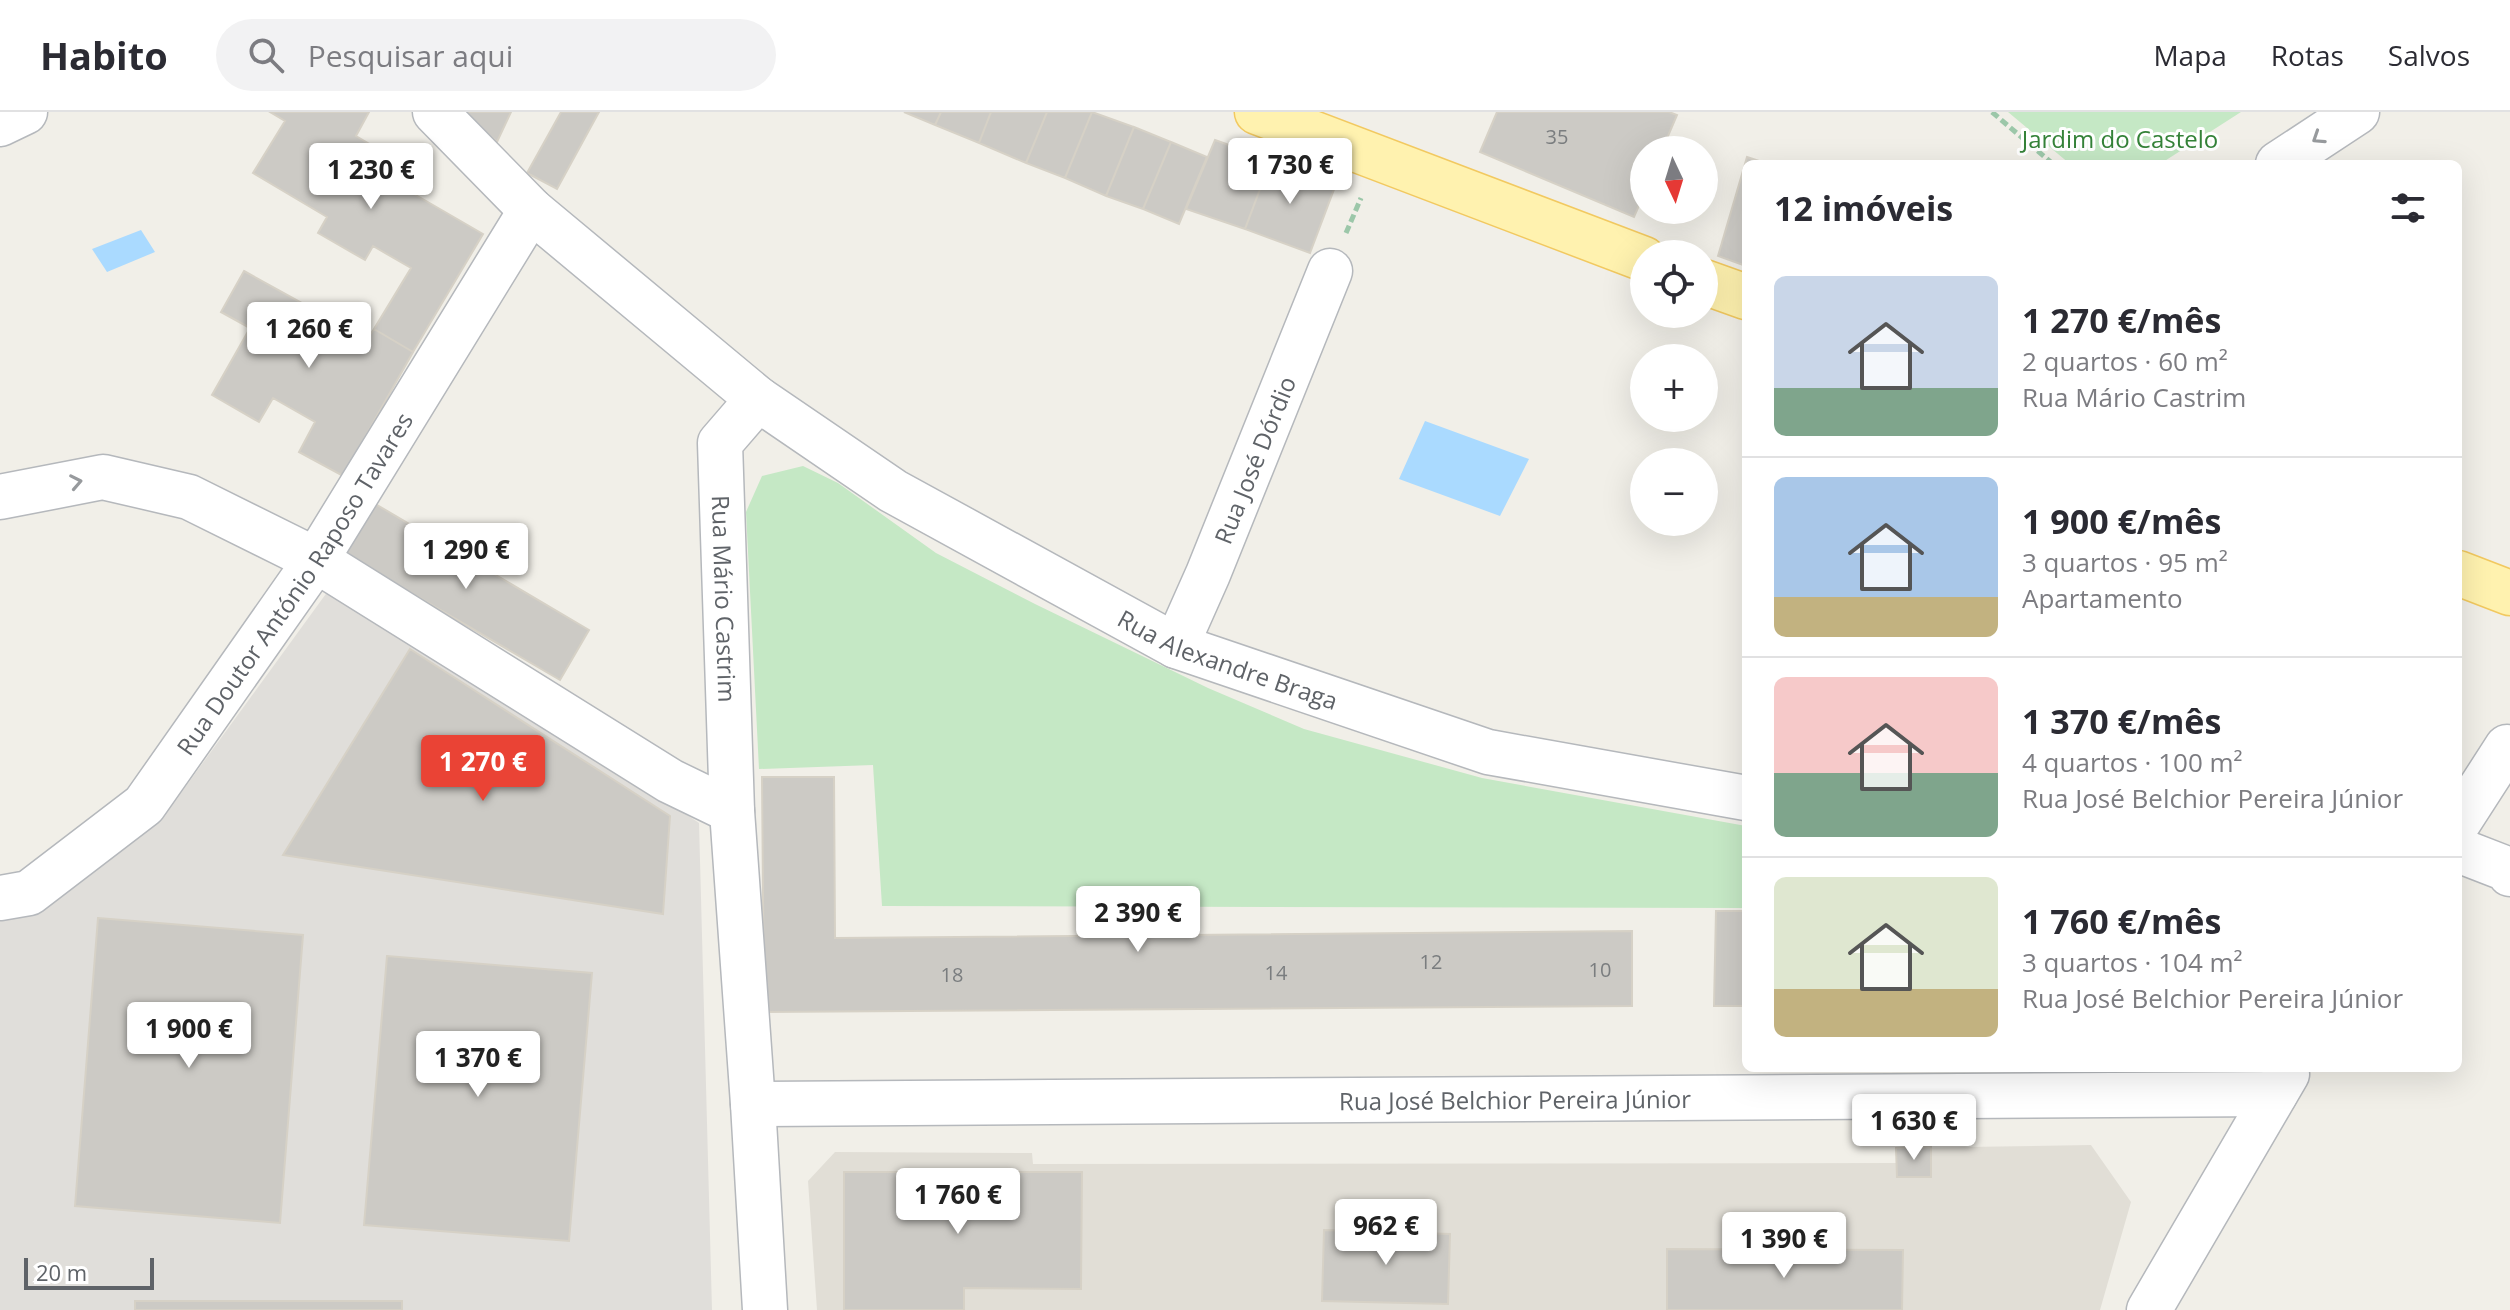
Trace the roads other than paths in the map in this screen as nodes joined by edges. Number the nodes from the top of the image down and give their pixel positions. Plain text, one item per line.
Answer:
1 (25, 112) edge
2 (435, 112) edge
3 (1257, 112) edge
4 (2357, 112) edge
5 (0, 124) edge
6 (2284, 160) edge
7 (531, 210) junction
8 (1630, 254) edge
9 (1330, 271) road end
10 (1718, 287) edge
11 (1742, 296) edge
12 (758, 399) junction
13 (0, 497) edge
14 (316, 560) junction
15 (2462, 575) edge
16 (2510, 593) edge
17 (1176, 646) junction
18 (2507, 747) dead end
19 (1742, 797) edge
20 (732, 811) junction
21 (2462, 817) edge
22 (2462, 852) edge
23 (2510, 874) edge
24 (0, 898) edge
25 (2283, 1081) edge
26 (753, 1104) junction
27 (765, 1310) edge
28 (2149, 1310) edge

1 - 5 street
2 - 7 street, Rua Alexandre Braga
3 - 8 main road
4 -> 6 street
7 - 12 street, Rua Alexandre Braga
7 - 14 street, Rua Doutor António Raposo Tavares
9 - 17 street, Rua José Dórdio
10 - 11 main road
12 - 17 street, Rua Alexandre Braga
12 - 20 street, Rua Mário Castrim
13 -> 14 street
14 - 20 street
14 - 24 street, Rua Doutor António Raposo Tavares
15 - 16 main road
17 - 19 street, Rua Alexandre Braga
18 - 21 street
20 - 26 street, Rua Mário Castrim
22 - 23 street
25 - 26 street, Rua José Belchior Pereira Júnior
25 - 28 street
26 - 27 street, Rua Mário Castrim

